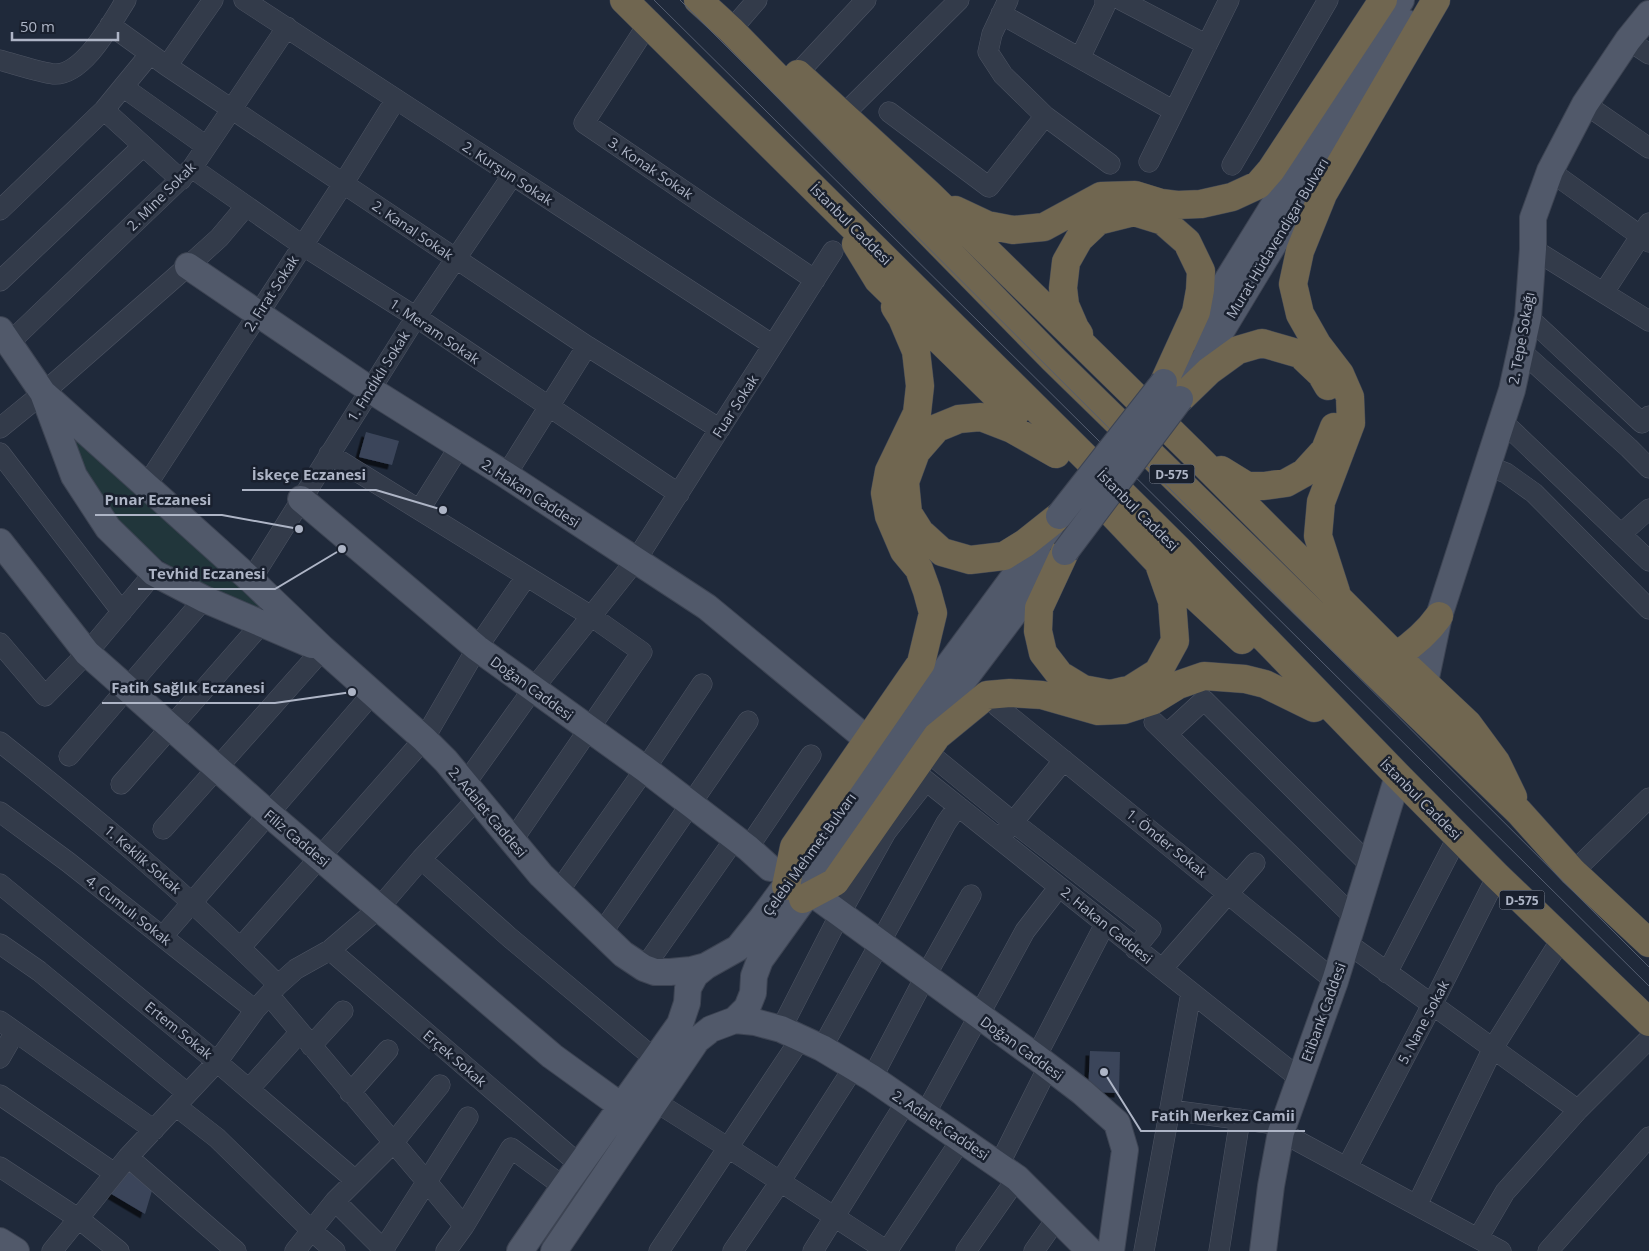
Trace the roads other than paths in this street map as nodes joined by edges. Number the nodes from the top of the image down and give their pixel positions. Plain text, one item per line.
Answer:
1 (126, 0) edge
2 (213, 0) edge
3 (244, 0) edge
4 (624, 0) edge
5 (698, 0) edge
6 (757, 0) edge
7 (866, 0) edge
8 (959, 0) edge
9 (1105, 0) edge
10 (1121, 0) edge
11 (1229, 0) edge
12 (1328, 0) edge
13 (1383, 0) edge
14 (1401, 0) edge
15 (1421, 0) edge
16 (1436, 0) edge
17 (1004, 7) edge
18 (1649, 14) edge
19 (648, 24) junction
20 (110, 25) junction
21 (287, 27) junction
22 (731, 30) junction
23 (1207, 46) junction
24 (1639, 47) edge
25 (150, 54) junction
26 (1080, 58) junction
27 (0, 60) edge
28 (168, 66) junction
29 (797, 74) junction
30 (123, 87) junction
31 (396, 99) junction
32 (1585, 104) junction
33 (232, 108) junction
34 (104, 110) junction
35 (1174, 111) junction
36 (889, 112) dead end
37 (843, 115) junction
38 (1045, 116) junction
39 (143, 146) junction
40 (206, 146) junction
41 (1649, 148) edge
42 (1149, 162) dead end
43 (1110, 164) dead end
44 (1232, 165) dead end
45 (1550, 171) junction
46 (186, 174) junction
47 (512, 176) junction
48 (343, 184) junction
49 (930, 195) junction
50 (246, 206) junction
51 (0, 210) edge
52 (836, 210) junction
53 (1646, 234) edge
54 (302, 245) junction
55 (1533, 250) junction
56 (833, 251) dead end
57 (455, 258) junction
58 (188, 266) junction
59 (815, 280) junction
60 (878, 280) junction
61 (0, 281) edge
62 (1604, 292) junction
63 (257, 314) junction
64 (416, 317) junction
65 (1528, 317) junction
66 (1649, 321) edge
67 (4, 337) edge
68 (774, 345) junction
69 (586, 346) junction
70 (1520, 350) junction
71 (1093, 354) junction
72 (370, 389) junction
73 (1172, 390) junction
74 (43, 393) junction
75 (548, 406) junction
76 (1649, 416) edge
77 (1502, 421) junction
78 (0, 428) edge
79 (720, 429) junction
80 (459, 447) junction
81 (0, 453) edge
82 (1193, 453) junction
83 (329, 454) junction
84 (1056, 454) junction
85 (1116, 463) junction
86 (1488, 466) junction
87 (1649, 468) edge
88 (506, 475) junction
89 (146, 486) junction
90 (679, 494) junction
91 (301, 499) junction
92 (420, 509) junction
93 (1649, 509) edge
94 (1059, 516) junction
95 (1621, 534) junction
96 (0, 542) edge
97 (1065, 552) junction
98 (636, 560) junction
99 (1157, 561) junction
100 (1649, 561) edge
101 (154, 573) junction
102 (526, 577) junction
103 (251, 580) junction
104 (1337, 596) junction
105 (204, 599) junction
106 (278, 605) junction
107 (1649, 609) edge
108 (122, 612) junction
109 (591, 616) junction
110 (1439, 616) junction
111 (260, 624) junction
112 (0, 643) edge
113 (477, 648) junction
114 (323, 649) junction
115 (87, 654) junction
116 (1396, 656) junction
117 (1425, 682) junction
118 (702, 684) dead end
119 (533, 689) junction
120 (127, 690) junction
121 (372, 694) junction
122 (998, 706) dead end
123 (1314, 708) junction
124 (748, 721) dead end
125 (170, 727) junction
126 (589, 729) junction
127 (863, 736) dead end
128 (424, 739) junction
129 (0, 742) edge
130 (930, 754) dead end
131 (811, 755) dead end
132 (69, 756) dead end
133 (1064, 760) junction
134 (1389, 768) junction
135 (218, 769) junction
136 (645, 769) junction
137 (121, 784) dead end
138 (471, 792) junction
139 (1649, 798) edge
140 (691, 806) junction
141 (958, 806) junction
142 (0, 812) edge
143 (1520, 812) junction
144 (269, 814) junction
145 (1013, 822) junction
146 (163, 829) dead end
147 (1458, 836) junction
148 (999, 839) junction
149 (512, 840) junction
150 (741, 844) junction
151 (321, 858) junction
152 (420, 859) junction
153 (1255, 863) dead end
154 (1371, 866) junction
155 (1573, 872) junction
156 (1498, 876) junction
157 (0, 884) edge
158 (1059, 887) junction
159 (558, 892) junction
160 (804, 893) junction
161 (1228, 893) junction
162 (971, 895) dead end
163 (193, 902) junction
164 (378, 908) junction
165 (1355, 918) junction
166 (1105, 924) junction
167 (602, 934) junction
168 (163, 936) junction
169 (1562, 938) junction
170 (880, 943) junction
171 (1348, 943) junction
172 (1649, 943) edge
173 (0, 944) edge
174 (241, 947) junction
175 (1136, 949) junction
176 (330, 950) junction
177 (713, 963) junction
178 (1162, 969) junction
179 (649, 970) junction
180 (1387, 973) junction
181 (925, 976) junction
182 (1335, 982) junction
183 (753, 988) junction
184 (273, 990) junction
185 (1191, 993) junction
186 (687, 1003) junction
187 (1432, 1005) junction
188 (255, 1010) junction
189 (343, 1011) dead end
190 (979, 1017) junction
191 (1649, 1022) edge
192 (728, 1023) junction
193 (8, 1026) edge
194 (794, 1035) junction
195 (306, 1039) junction
196 (1649, 1039) edge
197 (1493, 1048) junction
198 (388, 1050) dead end
199 (0, 1058) edge
200 (655, 1059) junction
201 (217, 1062) junction
202 (1042, 1062) junction
203 (863, 1073) junction
204 (1299, 1078) junction
205 (440, 1085) dead end
206 (250, 1090) junction
207 (350, 1093) junction
208 (0, 1095) edge
209 (182, 1099) junction
210 (656, 1102) junction
211 (621, 1106) junction
212 (915, 1108) junction
213 (1170, 1110) junction
214 (1578, 1110) junction
215 (468, 1117) dead end
216 (1240, 1119) junction
217 (1282, 1128) junction
218 (154, 1130) junction
219 (1649, 1137) edge
220 (961, 1140) junction
221 (393, 1143) junction
222 (727, 1147) junction
223 (128, 1157) junction
224 (580, 1165) junction
225 (0, 1167) edge
226 (1346, 1167) junction
227 (1008, 1171) junction
228 (114, 1173) junction
229 (355, 1180) junction
230 (426, 1182) junction
231 (780, 1182) junction
232 (564, 1186) junction
233 (335, 1201) junction
234 (1417, 1205) junction
235 (835, 1217) junction
236 (1057, 1218) junction
237 (79, 1219) junction
238 (464, 1226) junction
239 (312, 1231) junction
240 (1478, 1238) junction
241 (0, 1241) edge
242 (384, 1250) edge
243 (16, 1251) edge
244 (52, 1251) edge
245 (118, 1251) edge
246 (236, 1251) edge
247 (295, 1251) edge
248 (335, 1251) edge
249 (446, 1251) edge
250 (520, 1251) edge
251 (554, 1251) edge
252 (659, 1251) edge
253 (733, 1251) edge
254 (813, 1251) edge
255 (887, 1251) edge
256 (966, 1251) edge
257 (1034, 1251) edge
258 (1090, 1251) edge
259 (1111, 1251) edge
260 (1144, 1251) edge
261 (1219, 1251) edge
262 (1263, 1251) edge
263 (1501, 1251) edge
264 (1548, 1251) edge

1 - 20 street
2 - 28 street
3 - 21 street, 2. Kurşun Sokak
4 - 19 highway, İstanbul Caddesi
5 - 22 highway, D-575
6 - 22 street
7 - 29 street
8 - 37 street
9 - 26 street
10 - 23 street
11 - 23 street
12 - 44 street
13 - 49 highway
14 - 73 main road, Murat Hüdavendigar Bulvarı
15 - 73 main road, Murat Hüdavendigar Bulvarı
16 - 104 highway
17 - 26 street
17 - 38 street
18 - 24 main road, 2. Tepe Sokağı
19 - 52 highway, İstanbul Caddesi
19 - 59 street, 3. Konak Sokak
20 - 25 street, 2. Kanal Sokak
20 - 27 street
21 - 31 street, 2. Kurşun Sokak
21 - 33 street, 2. Mine Sokak
22 - 29 highway
22 - 143 highway, D-575
23 - 35 street
24 - 32 main road, 2. Tepe Sokağı
25 - 28 street, 2. Kanal Sokak
25 - 30 street
26 - 35 street
28 - 33 street, 2. Kanal Sokak
29 - 37 highway
30 - 34 street
30 - 40 street
31 - 47 street, 2. Kurşun Sokak
31 - 48 street, 2. Fırat Sokak
32 - 41 street
32 - 45 main road, 2. Tepe Sokağı
33 - 40 street, 2. Mine Sokak
33 - 48 street, 2. Kanal Sokak
34 - 39 street, 1. Meram Sokak
34 - 51 street
35 - 42 street
36 - 38 street
37 - 49 highway
38 - 43 street
39 - 46 street, 1. Meram Sokak
39 - 61 street
40 - 46 street, 2. Mine Sokak
45 - 53 street
45 - 55 main road, 2. Tepe Sokağı
46 - 50 street, 1. Meram Sokak
46 - 67 street, 2. Mine Sokak
47 - 57 street, 1. Fındıklı Sokak
47 - 68 street, 2. Kurşun Sokak
48 - 54 street, 2. Fırat Sokak
48 - 57 street, 2. Kanal Sokak
49 - 71 highway
50 - 54 street, 1. Meram Sokak
50 - 58 street
52 - 60 highway
52 - 134 highway, İstanbul Caddesi
53 - 62 street
54 - 63 street, 2. Fırat Sokak
54 - 64 street, 1. Meram Sokak
55 - 62 street
55 - 65 main road, 2. Tepe Sokağı
56 - 59 street, Fuar Sokak
57 - 64 street, 1. Fındıklı Sokak
57 - 69 street, 2. Kanal Sokak
58 - 63 main road, 2. Hakan Caddesi
58 - 74 street
59 - 68 street, Fuar Sokak
60 - 84 highway
60 - 160 highway
62 - 66 street
63 - 72 main road, 2. Hakan Caddesi
63 - 89 street, 2. Fırat Sokak
64 - 72 street, 1. Fındıklı Sokak
64 - 75 street, 1. Meram Sokak
65 - 70 main road, 2. Tepe Sokağı
65 - 76 street
67 - 74 main road, 2. Adalet Caddesi
68 - 79 street, Fuar Sokak
69 - 75 street
69 - 79 street, 2. Kanal Sokak
70 - 77 main road, 2. Tepe Sokağı
70 - 87 street
71 - 73 highway
71 - 82 highway
72 - 80 main road, 2. Hakan Caddesi
72 - 83 street, 1. Fındıklı Sokak
73 - 82 highway
73 - 85 main road, Murat Hüdavendigar Bulvarı, bridge
74 - 78 street
74 - 89 main road, 2. Adalet Caddesi
74 - 101 main road, 2. Adalet Caddesi
75 - 88 street
75 - 90 street, 1. Meram Sokak
77 - 86 main road, 2. Tepe Sokağı
77 - 95 street
79 - 90 street, Fuar Sokak
80 - 88 main road, 2. Hakan Caddesi
80 - 92 street
81 - 108 street
82 - 104 highway
83 - 91 street, 1. Fındıklı Sokak
83 - 92 street
84 - 94 highway
84 - 99 highway
85 - 94 main road, Çelebi Mehmet Bulvarı, bridge
85 - 97 main road, Çelebi Mehmet Bulvarı, bridge
86 - 107 street
86 - 110 main road, 2. Tepe Sokağı
88 - 98 main road, 2. Hakan Caddesi
89 - 103 main road, 2. Adalet Caddesi
90 - 98 street, Fuar Sokak
91 - 103 street, 1. Fındıklı Sokak
91 - 113 main road, Doğan Caddesi
92 - 102 street
93 - 95 street
94 - 160 main road, Çelebi Mehmet Bulvarı
95 - 100 street
96 - 115 main road, Filiz Caddesi
97 - 99 highway
97 - 160 main road, Çelebi Mehmet Bulvarı
98 - 109 street, Fuar Sokak
98 - 127 main road, 2. Hakan Caddesi
99 - 123 highway
101 - 105 main road, 2. Adalet Caddesi
101 - 108 street
102 - 109 street
102 - 113 street
103 - 106 main road, 2. Adalet Caddesi
104 - 116 highway
105 - 111 main road, 2. Adalet Caddesi
105 - 120 street
106 - 111 street
106 - 114 main road, 2. Adalet Caddesi
108 - 115 street
109 - 119 street, Fuar Sokak
109 - 126 street
110 - 116 highway
110 - 117 main road, 2. Tepe Sokağı
111 - 114 main road, 2. Adalet Caddesi
111 - 125 street
112 - 115 street
113 - 119 main road, Doğan Caddesi
113 - 128 street
114 - 121 main road, 2. Adalet Caddesi
114 - 135 street
115 - 120 main road, Filiz Caddesi
116 - 117 highway
117 - 143 highway
118 - 136 street
119 - 126 main road, Doğan Caddesi
119 - 138 street, Fuar Sokak
120 - 125 main road, Filiz Caddesi
120 - 132 street
121 - 128 main road, 2. Adalet Caddesi
121 - 144 street
122 - 133 street, 1. Önder Sokak
123 - 134 highway
123 - 160 highway
124 - 140 street
125 - 135 main road, Filiz Caddesi
125 - 137 street
126 - 136 main road, Doğan Caddesi
126 - 149 street
128 - 138 main road, 2. Adalet Caddesi
128 - 151 street
129 - 163 street, 1. Keklik Sokak
130 - 145 street
131 - 150 street
133 - 145 street
133 - 161 street, 1. Önder Sokak
134 - 147 highway, İstanbul Caddesi / D-575
134 - 154 main road, Etibank Caddesi
135 - 144 main road, Filiz Caddesi
135 - 146 street
136 - 140 main road, Doğan Caddesi
136 - 159 street
138 - 149 main road, 2. Adalet Caddesi
138 - 152 street, Fuar Sokak
139 - 155 street
140 - 150 main road, Doğan Caddesi
140 - 167 street
141 - 148 street, 2. Hakan Caddesi
141 - 160 street, 2. Hakan Caddesi
141 - 170 street
142 - 168 street, 4. Cumulı Sokak
143 - 155 highway, D-575
144 - 151 main road, Filiz Caddesi
144 - 163 street
145 - 148 street
145 - 175 street
147 - 156 highway, İstanbul Caddesi / D-575
147 - 180 street
148 - 158 street, 2. Hakan Caddesi
149 - 159 main road, 2. Adalet Caddesi
150 - 160 main road, Doğan Caddesi
150 - 179 street
151 - 164 main road, Filiz Caddesi
151 - 174 street
152 - 164 street, Fuar Sokak
152 - 200 street
153 - 161 street
154 - 165 main road, Etibank Caddesi
154 - 165 street
155 - 172 highway, D-575
156 - 169 highway, İstanbul Caddesi / D-575
156 - 187 street, 5. Nane Sokak
157 - 201 street, Ertem Sokak
158 - 166 street, 2. Hakan Caddesi
158 - 190 street
159 - 167 main road, 2. Adalet Caddesi
160 - 170 main road, Doğan Caddesi
160 - 177 main road, Çelebi Mehmet Bulvarı
160 - 183 main road, Çelebi Mehmet Bulvarı
160 - 194 street
161 - 178 street
161 - 182 street, 1. Önder Sokak
162 - 181 street
163 - 168 street
163 - 174 street, 1. Keklik Sokak
164 - 176 street, Fuar Sokak
164 - 211 main road, Filiz Caddesi
165 - 171 main road, Etibank Caddesi
166 - 175 street, 2. Hakan Caddesi
166 - 202 street
167 - 179 main road, 2. Adalet Caddesi
168 - 188 street, 4. Cumulı Sokak
169 - 191 highway, İstanbul Caddesi / D-575
169 - 197 street
170 - 181 main road, Doğan Caddesi
170 - 194 street
171 - 180 street
171 - 182 main road, Etibank Caddesi
173 - 209 street
174 - 184 street, 1. Keklik Sokak
175 - 178 street, 2. Hakan Caddesi
176 - 184 street, Fuar Sokak
176 - 224 street, Erçek Sokak
177 - 179 main road
177 - 183 main road
177 - 186 main road, Çelebi Mehmet Bulvarı
178 - 185 street, 2. Hakan Caddesi
179 - 186 main road, 2. Adalet Caddesi
180 - 187 street
181 - 190 main road, Doğan Caddesi
181 - 203 street
182 - 204 main road, Etibank Caddesi
183 - 192 main road, Çelebi Mehmet Bulvarı
183 - 194 main road
184 - 188 street, Fuar Sokak
184 - 195 street, 1. Keklik Sokak
185 - 204 street, 2. Hakan Caddesi
185 - 213 street
186 - 192 main road
186 - 200 main road, Çelebi Mehmet Bulvarı
187 - 197 street
187 - 226 street, 5. Nane Sokak
188 - 201 street, Fuar Sokak
189 - 195 street
190 - 202 main road, Doğan Caddesi
190 - 212 street
192 - 194 main road
192 - 210 main road, Çelebi Mehmet Bulvarı
193 - 199 street
193 - 218 street
194 - 203 main road, 2. Adalet Caddesi
194 - 222 street
195 - 206 street
195 - 207 street, 1. Keklik Sokak
196 - 214 street
197 - 214 street
197 - 234 street
198 - 207 street
200 - 211 main road, Çelebi Mehmet Bulvarı
201 - 206 street, Ertem Sokak
201 - 209 street, Fuar Sokak
202 - 227 street
202 - 259 main road, Doğan Caddesi
203 - 212 main road, 2. Adalet Caddesi
203 - 231 street
204 - 217 main road, Etibank Caddesi
205 - 221 street
206 - 229 street, Ertem Sokak
207 - 221 street, 1. Keklik Sokak
208 - 228 street
209 - 218 street, Fuar Sokak
209 - 239 street
210 - 222 street
210 - 251 main road, Çelebi Mehmet Bulvarı
211 - 224 main road, Çelebi Mehmet Bulvarı
212 - 220 main road, 2. Adalet Caddesi
212 - 235 street
213 - 216 street
213 - 260 street
214 - 240 street
215 - 230 street
216 - 217 street
216 - 261 street
217 - 226 street
217 - 262 main road, Etibank Caddesi
218 - 223 street, Fuar Sokak
219 - 264 street
220 - 227 main road, 2. Adalet Caddesi
220 - 255 street
221 - 229 street
221 - 230 street, 1. Keklik Sokak
222 - 231 street
222 - 252 street
223 - 228 street, Fuar Sokak
223 - 246 street
224 - 232 main road, Çelebi Mehmet Bulvarı
225 - 237 street
226 - 234 street
227 - 236 main road, 2. Adalet Caddesi
227 - 256 street
228 - 237 street, Fuar Sokak
229 - 233 street
230 - 238 street, 1. Keklik Sokak
230 - 242 street
231 - 235 street
231 - 253 street
232 - 238 street
232 - 250 main road, Çelebi Mehmet Bulvarı
233 - 239 street
233 - 242 street
234 - 240 street
235 - 254 street
235 - 255 street
236 - 257 street
236 - 258 main road, 2. Adalet Caddesi
237 - 244 street, Fuar Sokak
237 - 245 street
238 - 249 street
239 - 247 street
239 - 248 street
240 - 263 street
241 - 243 main road

